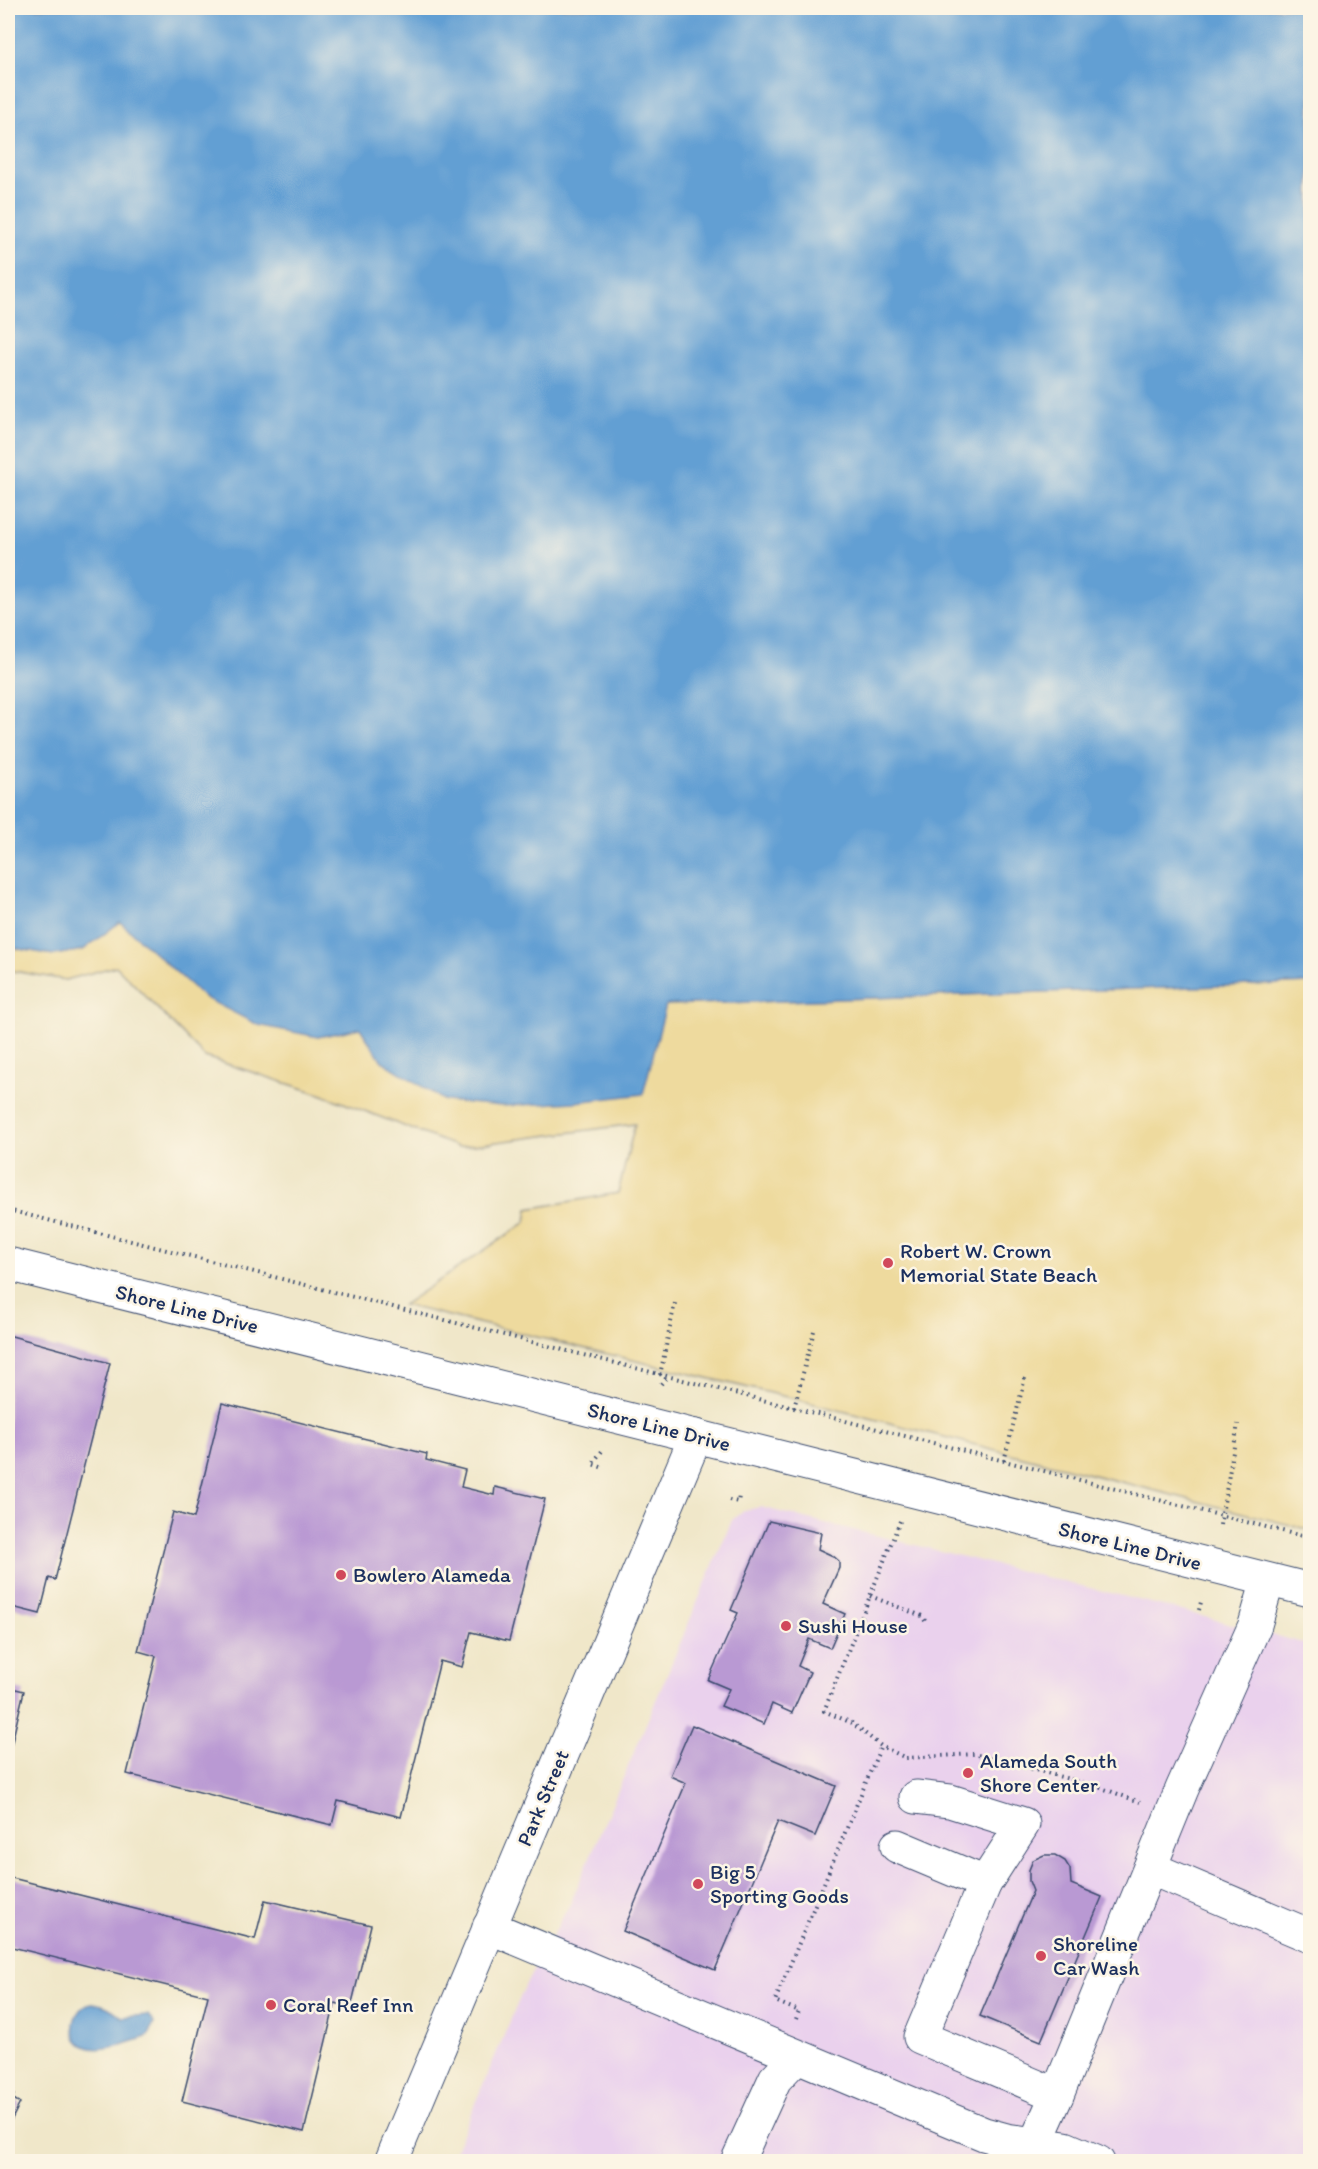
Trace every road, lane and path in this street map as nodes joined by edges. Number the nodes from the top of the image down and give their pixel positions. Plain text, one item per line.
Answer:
1 (8, 1210) edge
2 (8, 1264) edge
3 (675, 1303) dead end
4 (815, 1327) dead end
5 (660, 1375) junction
6 (667, 1377) junction
7 (1025, 1378) dead end
8 (661, 1384) dead end
9 (758, 1400) junction
10 (757, 1408) dead end
11 (794, 1408) junction
12 (1238, 1424) dead end
13 (696, 1436) junction
14 (602, 1451) dead end
15 (1004, 1461) junction
16 (601, 1467) dead end
17 (913, 1491) junction
18 (740, 1496) dead end
19 (729, 1500) dead end
20 (1222, 1516) junction
21 (1220, 1525) dead end
22 (1311, 1538) edge
23 (1268, 1580) junction
24 (1311, 1590) edge
25 (870, 1596) junction
26 (1201, 1602) dead end
27 (1199, 1610) dead end
28 (927, 1624) dead end
29 (881, 1746) junction
30 (916, 1797) dead end
31 (1172, 1813) junction
32 (897, 1846) dead end
33 (1150, 1868) junction
34 (985, 1883) junction
35 (489, 1927) junction
36 (1311, 1936) edge
37 (785, 2051) junction
38 (1057, 2095) junction
39 (1035, 2144) junction
40 (391, 2162) edge
41 (737, 2162) edge
42 (1098, 2162) edge

1 - 5 path
2 - 13 street, Shore Line Drive
3 - 5 path
4 - 11 path
5 - 6 path
6 - 8 path
6 - 9 path
7 - 15 path
9 - 10 path
9 - 11 path
11 - 15 path
12 - 20 path
13 - 17 street, Shore Line Drive
13 - 35 street, Park Street
14 - 16 path
15 - 20 path
17 - 23 street, Shore Line Drive
17 - 25 path
18 - 19 path
20 - 21 path
20 - 22 path
23 - 24 street, Shore Line Drive
23 - 31 street
25 - 28 path
25 - 29 path
26 - 27 path
29 - 31 path
29 - 37 path
30 - 34 street
31 - 33 street
32 - 34 street
33 - 36 street
33 - 38 street
34 - 38 street
35 - 37 street
35 - 40 street, Park Street
37 - 39 street
37 - 41 street
38 - 39 street
39 - 42 street

